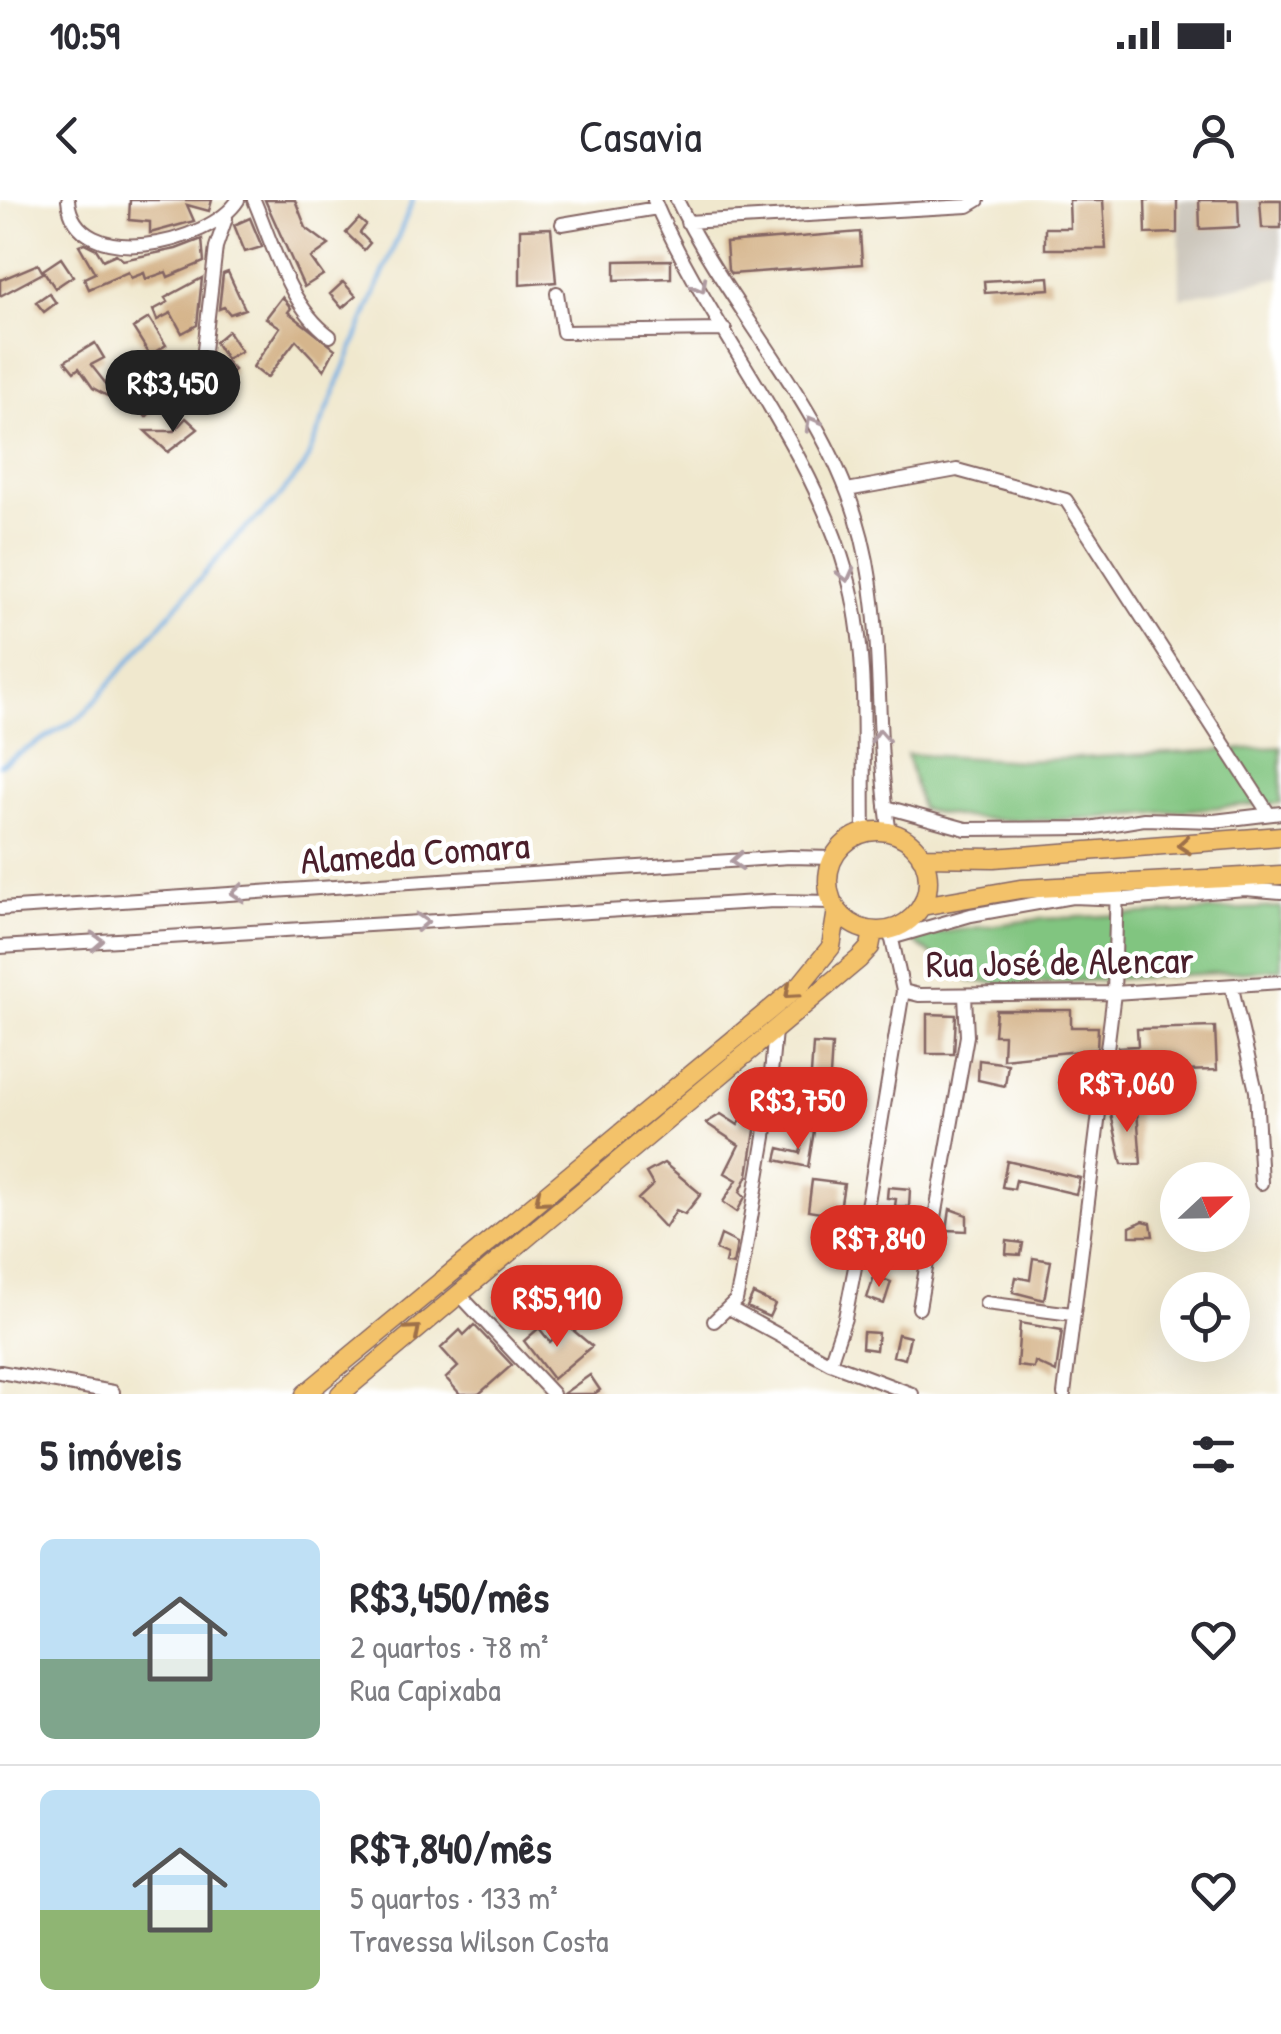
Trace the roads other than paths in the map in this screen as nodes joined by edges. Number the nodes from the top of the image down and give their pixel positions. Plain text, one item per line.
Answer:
1 (68, 200) edge
2 (238, 200) edge
3 (254, 200) edge
4 (676, 200) edge
5 (973, 203) edge
6 (656, 204) edge
7 (226, 218) junction
8 (687, 222) junction
9 (562, 224) dead end
10 (557, 294) dead end
11 (725, 330) junction
12 (330, 336) dead end
13 (201, 376) dead end
14 (847, 490) junction
15 (886, 807) junction
16 (1275, 814) edge
17 (890, 833) junction
18 (864, 834) junction
19 (1281, 836) edge
20 (921, 856) junction
21 (834, 858) junction
22 (1281, 875) edge
23 (1116, 891) junction
24 (1281, 892) edge
25 (835, 906) junction
26 (922, 906) junction
27 (0, 909) edge
28 (885, 933) junction
29 (0, 947) edge
30 (1281, 982) edge
31 (1232, 988) junction
32 (902, 991) junction
33 (1114, 993) junction
34 (966, 996) junction
35 (775, 1031) junction
36 (1261, 1183) dead end
37 (458, 1292) junction
38 (986, 1303) dead end
39 (729, 1308) junction
40 (920, 1308) dead end
41 (1072, 1314) junction
42 (714, 1321) dead end
43 (830, 1362) junction
44 (0, 1372) edge
45 (86, 1392) edge
46 (113, 1392) edge
47 (305, 1394) edge
48 (340, 1394) edge
49 (553, 1394) edge
50 (912, 1394) edge
51 (1064, 1394) edge

1 - 7 street
2 - 7 street
3 - 12 street
4 - 8 street
5 - 8 street
6 - 9 street
6 -> 11 street
7 - 13 street
14 -> 8 street
10 - 11 street
11 -> 18 street
15 -> 14 street
14 - 16 street
15 - 16 street
15 - 17 street
17 - 18 main road
17 - 20 main road
18 - 21 main road
19 -> 20 main road
20 - 26 main road
21 - 25 main road
21 -> 27 street, Alameda Comara
22 - 23 main road
23 - 24 street
23 - 26 main road
23 - 28 street
23 - 33 street
25 - 28 main road
29 -> 25 street, Alameda Comara
25 -> 47 main road
26 - 28 main road
28 - 32 street, Rua José de Alencar
28 - 35 main road
30 - 31 street, Rua José de Alencar
31 - 33 street, Rua José de Alencar
31 - 36 street
32 - 34 street, Rua José de Alencar
32 - 43 street
33 - 34 street, Rua José de Alencar
33 - 41 street
34 - 40 street
35 - 37 main road
35 - 39 street
48 -> 37 main road
37 - 49 street
38 - 41 street
39 - 42 street
39 - 43 street
41 - 51 street
43 - 50 street
44 - 45 street
45 - 46 street

